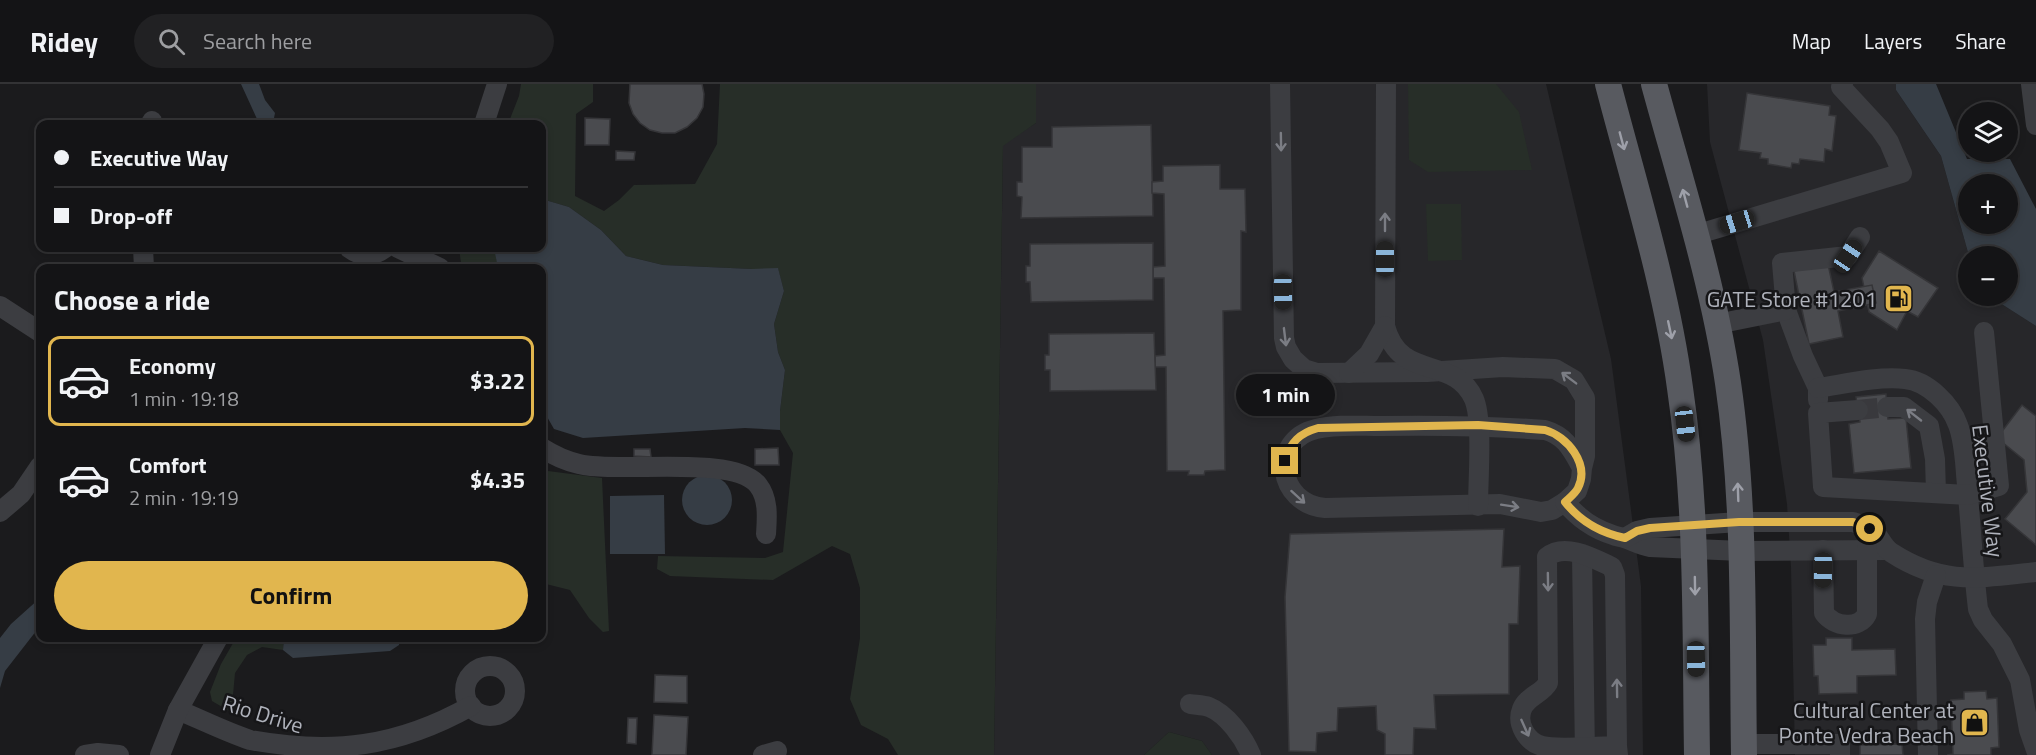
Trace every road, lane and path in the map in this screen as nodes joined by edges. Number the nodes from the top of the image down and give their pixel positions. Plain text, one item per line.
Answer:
1 (497, 84) edge
2 (1280, 84) edge
3 (1386, 84) edge
4 (1608, 84) edge
5 (1654, 84) edge
6 (2031, 84) edge
7 (1842, 85) edge
8 (485, 120) edge
9 (2036, 125) edge
10 (1695, 235) junction
11 (1860, 237) dead end
12 (358, 252) edge
13 (378, 252) edge
14 (407, 252) edge
15 (430, 262) edge
16 (0, 306) edge
17 (1786, 310) junction
18 (1717, 324) junction
19 (1385, 326) junction
20 (36, 329) edge
21 (1984, 332) dead end
22 (1444, 371) junction
23 (1349, 373) junction
24 (1818, 388) junction
25 (1887, 407) tunnel mouth
26 (1858, 410) tunnel mouth
27 (1823, 413) junction
28 (1478, 425) junction
29 (546, 450) edge
30 (1582, 468) junction
31 (36, 472) edge
32 (1936, 493) junction
33 (1968, 495) junction
34 (1565, 502) junction
35 (1478, 506) junction
36 (0, 512) edge
37 (1739, 522) junction
38 (766, 534) dead end
39 (1693, 537) junction
40 (1823, 550) junction
41 (1877, 550) junction
42 (1741, 551) junction
43 (1582, 555) junction
44 (2036, 572) edge
45 (1936, 575) junction
46 (1974, 579) junction
47 (216, 642) edge
48 (1190, 704) dead end
49 (471, 706) dead end
50 (178, 710) junction
51 (1744, 749) edge
52 (2036, 750) edge
53 (1585, 751) edge
54 (1618, 751) edge
55 (85, 755) edge
56 (119, 755) edge
57 (160, 755) edge
58 (1251, 755) edge
59 (1697, 755) edge
60 (1840, 755) edge
61 (1928, 755) edge

1 - 8 street
2 -> 23 street
19 -> 3 street
4 -> 39 main road
10 -> 5 main road
6 - 9 street
7 - 10 street
10 - 18 main road
11 - 17 street
12 - 13 street
14 - 15 street
16 - 20 street
17 - 18 street
17 - 24 street
37 -> 18 main road
19 - 22 street
19 - 23 street
21 - 33 street
22 - 23 street
22 - 28 street
30 -> 22 street
24 - 27 street
24 - 33 street, Executive Way
32 -> 25 street
26 - 27 street
27 - 32 street
28 - 30 street
28 - 35 street
28 -> 35 street
29 - 38 street
30 - 34 street
31 - 36 street
32 - 33 street
33 - 46 street, Executive Way
35 -> 34 street
34 - 39 street
37 - 39 street, Executive Way
37 - 41 street, Executive Way
37 - 42 main road
39 - 42 street
39 -> 59 main road
40 - 41 street
40 - 41 street
40 - 42 street
41 - 45 street, Executive Way
42 - 51 main road
43 - 53 street
43 -> 53 street
54 -> 43 street
44 - 46 street
45 - 46 street, Executive Way
45 - 61 street
46 - 52 street, Executive Way
47 - 50 street
48 - 58 street
49 - 50 street, Rio Drive
50 - 57 street
51 - 60 street
53 - 54 street
55 - 56 street

